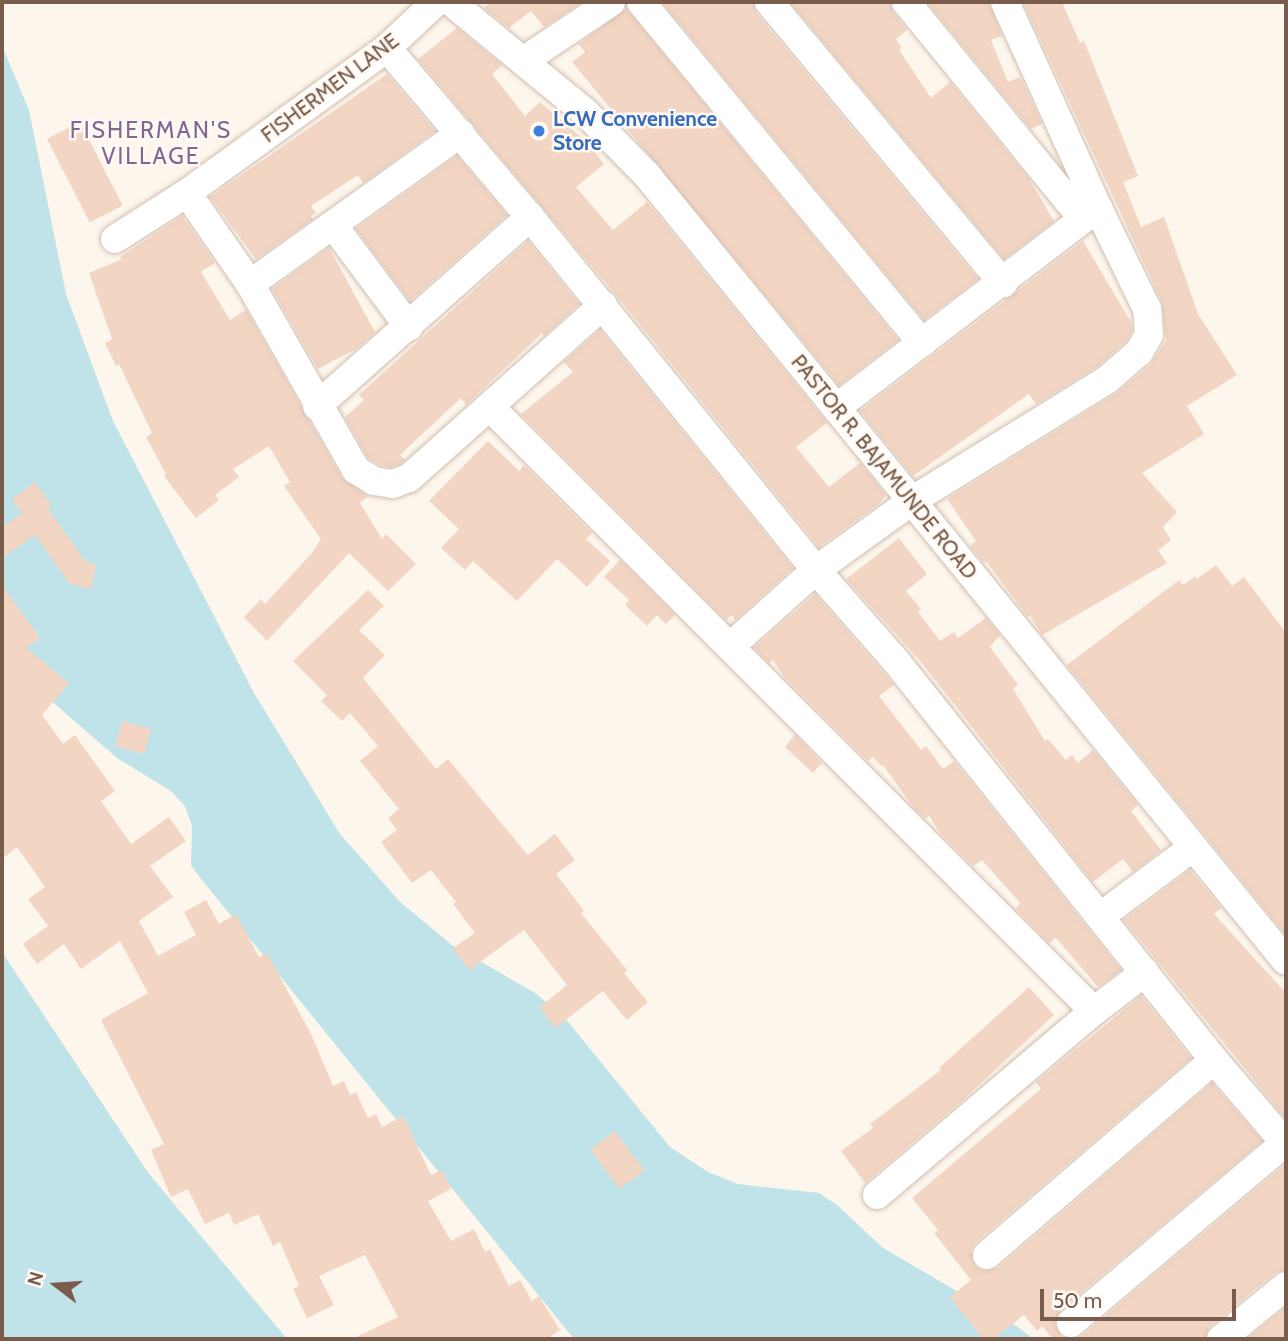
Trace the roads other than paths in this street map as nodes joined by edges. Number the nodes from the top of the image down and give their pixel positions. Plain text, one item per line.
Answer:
1 (436, 2) edge
2 (452, 2) edge
3 (611, 2) edge
4 (641, 2) edge
5 (769, 2) edge
6 (906, 2) edge
7 (1005, 2) edge
8 (387, 48) junction
9 (523, 61) junction
10 (461, 133) junction
11 (187, 193) junction
12 (1090, 213) junction
13 (530, 217) junction
14 (333, 225) junction
15 (115, 239) dead end
16 (1003, 283) junction
17 (250, 284) junction
18 (603, 305) junction
19 (409, 327) junction
20 (922, 343) junction
21 (317, 406) junction
22 (490, 407) junction
23 (836, 408) junction
24 (913, 500) junction
25 (816, 570) junction
26 (732, 645) junction
27 (1192, 848) junction
28 (1101, 916) junction
29 (1286, 961) edge
30 (1145, 972) junction
31 (1094, 1011) junction
32 (1214, 1060) junction
33 (1286, 1143) edge
34 (877, 1195) dead end
35 (987, 1255) dead end
36 (1286, 1286) edge
37 (1071, 1323) dead end
38 (1221, 1339) edge

1 - 8 street, FISHERMEN LANE
2 - 9 street, PASTOR R. BAJAMUNDE ROAD
3 - 9 street
4 - 20 street
5 - 16 street
6 - 12 street
7 - 12 street
8 - 10 street
8 - 11 street, FISHERMEN LANE
9 - 23 street, PASTOR R. BAJAMUNDE ROAD
10 - 13 street
10 - 14 street
11 - 15 street, FISHERMEN LANE
11 - 17 street
12 - 16 street
12 - 24 street
13 - 18 street
13 - 19 street
14 - 17 street
14 - 19 street
16 - 20 street
17 - 21 street
18 - 22 street
18 - 25 street
19 - 21 street
20 - 23 street
21 - 22 street
22 - 26 street
23 - 24 street, PASTOR R. BAJAMUNDE ROAD
24 - 25 street
24 - 27 street, PASTOR R. BAJAMUNDE ROAD
25 - 26 street
25 - 28 street
26 - 31 street
27 - 28 street
27 - 29 street, PASTOR R. BAJAMUNDE ROAD
28 - 30 street
30 - 31 street
30 - 32 street
31 - 34 street
32 - 33 street
32 - 35 street
33 - 37 street
36 - 38 street

